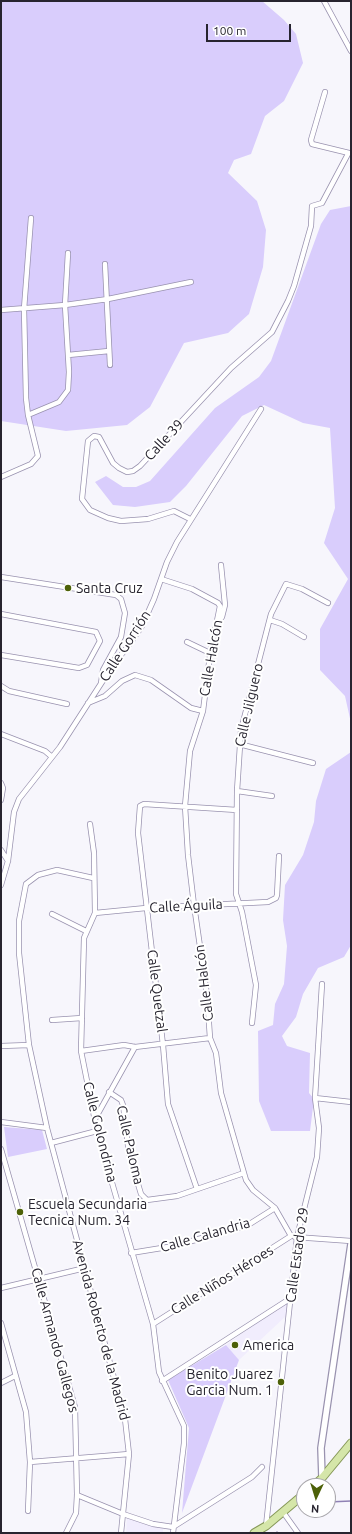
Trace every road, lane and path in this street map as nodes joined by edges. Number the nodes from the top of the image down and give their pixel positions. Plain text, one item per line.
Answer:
1 (324, 1) edge
2 (351, 51) edge
3 (325, 92) dead end
4 (349, 153) edge
5 (31, 218) dead end
6 (68, 254) dead end
7 (105, 264) dead end
8 (191, 282) dead end
9 (108, 299) junction
10 (65, 305) junction
11 (24, 309) junction
12 (1, 310) edge
13 (109, 351) junction
14 (68, 355) junction
15 (110, 366) dead end
16 (261, 409) dead end
17 (28, 415) junction
18 (1, 477) edge
19 (190, 519) junction
20 (221, 565) dead end
21 (1, 577) edge
22 (161, 579) junction
23 (328, 604) dead end
24 (1, 614) edge
25 (270, 620) junction
26 (217, 623) junction
27 (304, 637) dead end
28 (187, 642) dead end
29 (210, 653) junction
30 (1, 655) edge
31 (101, 683) junction
32 (1, 686) edge
33 (88, 703) junction
34 (67, 704) dead end
35 (203, 711) junction
36 (1, 734) edge
37 (239, 744) junction
38 (52, 757) junction
39 (313, 763) dead end
40 (1, 783) edge
41 (237, 791) junction
42 (272, 796) dead end
43 (1, 800) edge
44 (186, 806) junction
45 (237, 810) junction
46 (90, 824) dead end
47 (1, 850) edge
48 (279, 856) dead end
49 (8, 861) junction
50 (93, 878) junction
51 (1, 885) edge
52 (238, 903) junction
53 (194, 905) junction
54 (146, 908) junction
55 (96, 913) junction
56 (52, 914) dead end
57 (86, 931) junction
58 (322, 984) dead end
59 (82, 1018) junction
60 (52, 1020) dead end
61 (252, 1024) dead end
62 (210, 1038) junction
63 (163, 1044) junction
64 (1, 1046) edge
65 (29, 1046) junction
66 (134, 1048) junction
67 (81, 1051) junction
68 (109, 1092) junction
69 (315, 1098) junction
70 (351, 1102) edge
71 (95, 1119) junction
72 (1, 1122) edge
73 (47, 1128) junction
74 (97, 1131) junction
75 (51, 1143) junction
76 (1, 1149) edge
77 (244, 1173) junction
78 (197, 1189) junction
79 (275, 1208) junction
80 (291, 1236) junction
81 (297, 1237) junction
82 (351, 1241) edge
83 (351, 1244) edge
84 (131, 1253) junction
85 (85, 1268) junction
86 (38, 1278) junction
87 (1, 1288) edge
88 (291, 1298) junction
89 (1, 1323) edge
90 (153, 1324) junction
91 (15, 1376) junction
92 (162, 1381) junction
93 (1, 1383) edge
94 (351, 1443) edge
95 (128, 1454) junction
96 (76, 1458) junction
97 (30, 1462) junction
98 (262, 1467) dead end
99 (322, 1478) joint
100 (78, 1495) junction
101 (296, 1501) edge
102 (28, 1511) dead end
103 (283, 1512) junction
104 (123, 1514) junction
105 (266, 1526) junction
106 (173, 1527) junction
107 (66, 1533) edge
108 (121, 1533) edge
109 (173, 1533) edge
110 (254, 1533) edge
111 (298, 1533) edge

1 - 2 street
3 - 4 street
4 - 19 street, Calle 39
5 - 11 street
6 - 10 street
7 - 9 street
8 - 9 street
9 - 10 street
9 - 13 street
10 - 11 street
10 - 14 street
11 - 12 street
11 - 17 street
13 - 14 street
13 - 15 street
14 - 17 street
16 - 19 street, Calle Gorrión
17 - 18 street
19 - 22 street, Calle Gorrión
20 - 26 street
21 - 31 street
22 - 26 street, Calle Halcón
22 - 31 street, Calle Gorrión
23 - 25 street, Calle Jilguero
24 - 30 street
25 - 27 street
25 - 37 street, Calle Jilguero
26 - 29 street, Calle Halcón
28 - 29 street
29 - 35 street, Calle Halcón
31 - 33 street, Calle Gorrión
32 - 34 street
33 - 35 street, Calle Halcón
33 - 38 street, Calle Gorrión
35 - 44 street, Calle Halcón
36 - 38 street
37 - 39 street
37 - 41 street, Calle Jilguero
38 - 49 street, Calle Gorrión
40 - 43 street
41 - 42 street
41 - 45 street, Calle Jilguero
44 - 45 street
44 - 53 street, Calle Halcón
44 - 54 street, Calle Quetzal
45 - 52 street, Calle Jilguero
46 - 50 street
47 - 49 street
48 - 52 street, Calle Águila
49 - 51 street, Calle Gorrión
50 - 55 street
50 - 65 street, Avenida Roberto de la Madrid
52 - 53 street, Calle Águila
52 - 61 street, Calle Jilguero
53 - 54 street, Calle Águila
53 - 62 street, Calle Halcón
54 - 55 street, Calle Águila
54 - 63 street, Calle Quetzal
55 - 57 street, Calle Golondrina
56 - 57 street
57 - 59 street, Calle Golondrina
58 - 69 street, Calle Estado 29
59 - 60 street
59 - 67 street, Calle Golondrina
62 - 63 street
62 - 77 street, Calle Halcón
63 - 66 street
63 - 78 street, Calle Quetzal
64 - 65 street
65 - 73 street, Avenida Roberto de la Madrid
66 - 67 street
66 - 68 street
67 - 71 street, Calle Golondrina
68 - 71 street
68 - 78 street, Calle Paloma
69 - 70 street
69 - 81 street, Calle Estado 29
71 - 74 street, Calle Golondrina
72 - 73 street
73 - 75 street, Avenida Roberto de la Madrid
74 - 75 street
74 - 84 street, Calle Golondrina
75 - 85 street, Avenida Roberto de la Madrid
76 - 86 street, Calle Armando Gallegos
77 - 78 street
77 - 79 street, Calle Halcón
79 - 80 street, Calle Halcón
79 - 84 street, Calle Calandria
80 - 81 street
80 - 90 street, Calle Niños Héroes
81 - 82 street
81 - 88 street, Calle Estado 29
83 - 99 street
84 - 90 street, Calle Golondrina
85 - 86 street
85 - 95 street, Avenida Roberto de la Madrid
86 - 87 street
86 - 96 street, Calle Armando Gallegos
88 - 92 street
88 - 105 street, Calle Estado 29
89 - 91 street
90 - 92 street, Calle Golondrina
91 - 93 street
91 - 97 street
92 - 106 street, Calle Golondrina
94 - 99 main road
95 - 96 street
95 - 104 street, Avenida Roberto de la Madrid
96 - 97 street
96 - 100 street, Calle Armando Gallegos
97 - 102 street
98 - 106 street
100 - 104 street
100 - 107 street, Calle Armando Gallegos
101 - 103 main road
103 - 105 main road
103 - 111 street
104 - 106 street
104 - 108 street, Avenida Roberto de la Madrid
105 - 110 main road
106 - 109 street, Calle Golondrina

